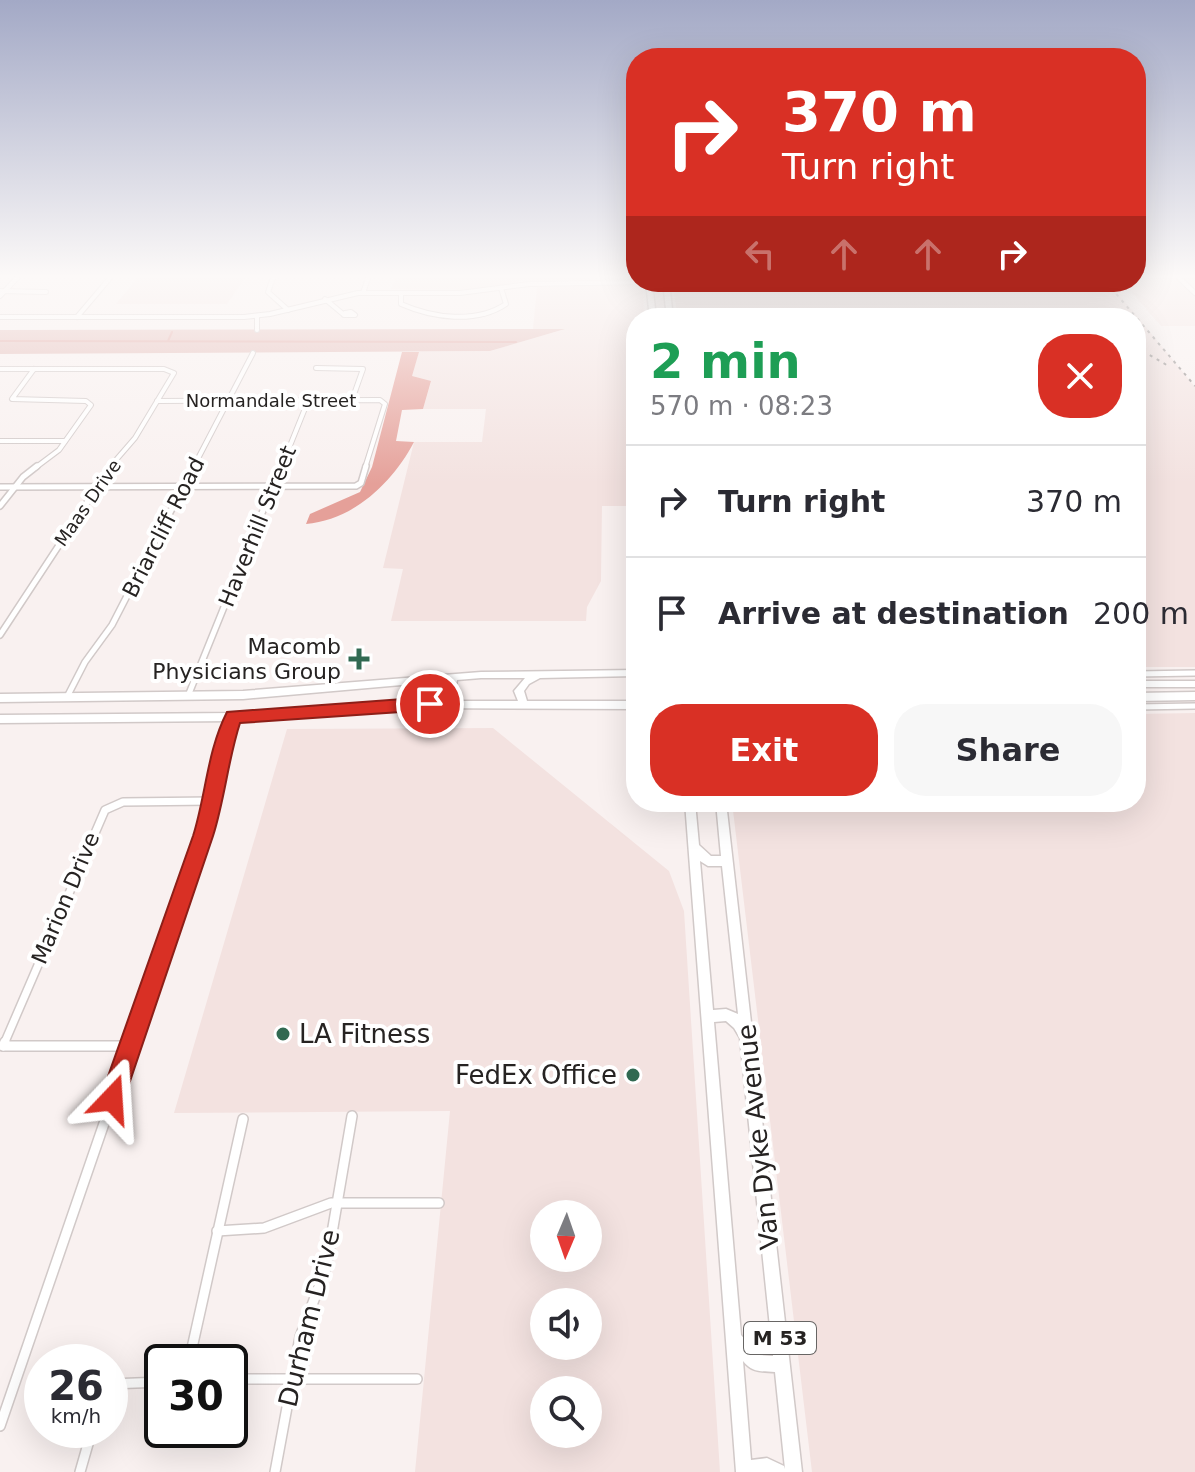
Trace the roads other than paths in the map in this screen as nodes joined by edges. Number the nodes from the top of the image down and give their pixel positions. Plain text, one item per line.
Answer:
1 (253, 353) dead end
2 (316, 368) dead end
3 (0, 369) edge
4 (34, 369) junction
5 (352, 400) junction
6 (157, 401) junction
7 (228, 401) junction
8 (308, 401) junction
9 (0, 441) edge
10 (65, 441) junction
11 (0, 487) edge
12 (14, 487) junction
13 (184, 487) junction
14 (273, 487) junction
15 (96, 488) junction
16 (0, 506) edge
17 (0, 635) edge
18 (543, 673) junction
19 (626, 673) edge
20 (1195, 673) edge
21 (1146, 674) edge
22 (452, 677) junction
23 (1146, 684) edge
24 (1195, 684) edge
25 (320, 689) junction
26 (263, 694) junction
27 (188, 696) junction
28 (1195, 696) edge
29 (1146, 697) edge
30 (0, 698) edge
31 (14, 698) junction
32 (67, 698) junction
33 (430, 704) junction
34 (524, 705) junction
35 (626, 705) edge
36 (1195, 706) edge
37 (1146, 707) edge
38 (303, 712) junction
39 (252, 715) junction
40 (233, 717) junction
41 (0, 718) edge
42 (213, 801) junction
43 (691, 812) edge
44 (722, 812) edge
45 (694, 846) junction
46 (728, 861) junction
47 (708, 1017) junction
48 (748, 1040) junction
49 (1, 1046) edge
50 (131, 1046) junction
51 (352, 1116) dead end
52 (243, 1119) dead end
53 (336, 1203) junction
54 (439, 1203) dead end
55 (217, 1231) junction
56 (733, 1337) junction
57 (193, 1344) edge
58 (783, 1364) junction
59 (248, 1379) edge
60 (291, 1379) junction
61 (417, 1379) dead end
62 (0, 1426) edge
63 (87, 1448) edge
64 (744, 1471) edge
65 (80, 1472) edge
66 (275, 1472) edge
67 (778, 1472) edge
68 (794, 1472) edge

1 - 7 street, Briarcliff Road
2 - 5 street
3 - 4 street
4 - 6 street, Maas Drive
4 - 10 street
5 - 8 street, Normandale Street
5 - 14 street, Normandale Street
6 - 7 street, Normandale Street
6 - 15 street, Maas Drive
7 - 8 street, Normandale Street
7 - 13 street, Briarcliff Road
8 - 14 street, Haverhill Street
9 - 10 street
10 - 12 street
11 - 12 street
12 - 15 street
12 - 16 street
13 - 14 street
13 - 15 street
13 - 32 street, Briarcliff Road
14 - 27 street, Haverhill Street
15 - 17 street, Maas Drive
18 - 19 main road
18 - 22 main road
18 - 34 main road
20 - 21 street
22 - 25 main road
22 - 33 main road
23 - 24 main road
25 - 26 main road
25 - 38 main road
26 - 27 main road
26 - 39 main road
27 - 32 main road
28 - 29 main road
30 - 31 main road
31 - 32 main road
31 - 41 main road
33 - 34 main road
33 - 38 main road
34 - 35 main road
36 - 37 street
38 - 39 main road
39 - 40 main road
40 - 41 main road
40 - 42 street
42 - 49 street, Marion Drive
42 - 50 street
43 - 45 main road, Van Dyke Avenue / M 53
44 - 46 main road, Van Dyke Avenue / M 53
45 - 46 main road
45 - 47 main road, Van Dyke Avenue / M 53
46 - 48 main road, Van Dyke Avenue / M 53
47 - 48 main road
47 - 56 main road, Van Dyke Avenue / M 53
48 - 58 main road, Van Dyke Avenue / M 53
49 - 50 street
50 - 62 street
51 - 53 street, Durham Drive
52 - 55 street
53 - 54 street
53 - 55 street
53 - 60 street, Durham Drive
55 - 57 street
56 - 58 main road
56 - 64 main road, Van Dyke Avenue / M 53
58 - 68 main road, Van Dyke Avenue / M 53
59 - 60 street
60 - 61 street
60 - 66 street, Durham Drive
63 - 65 street
64 - 67 main road

